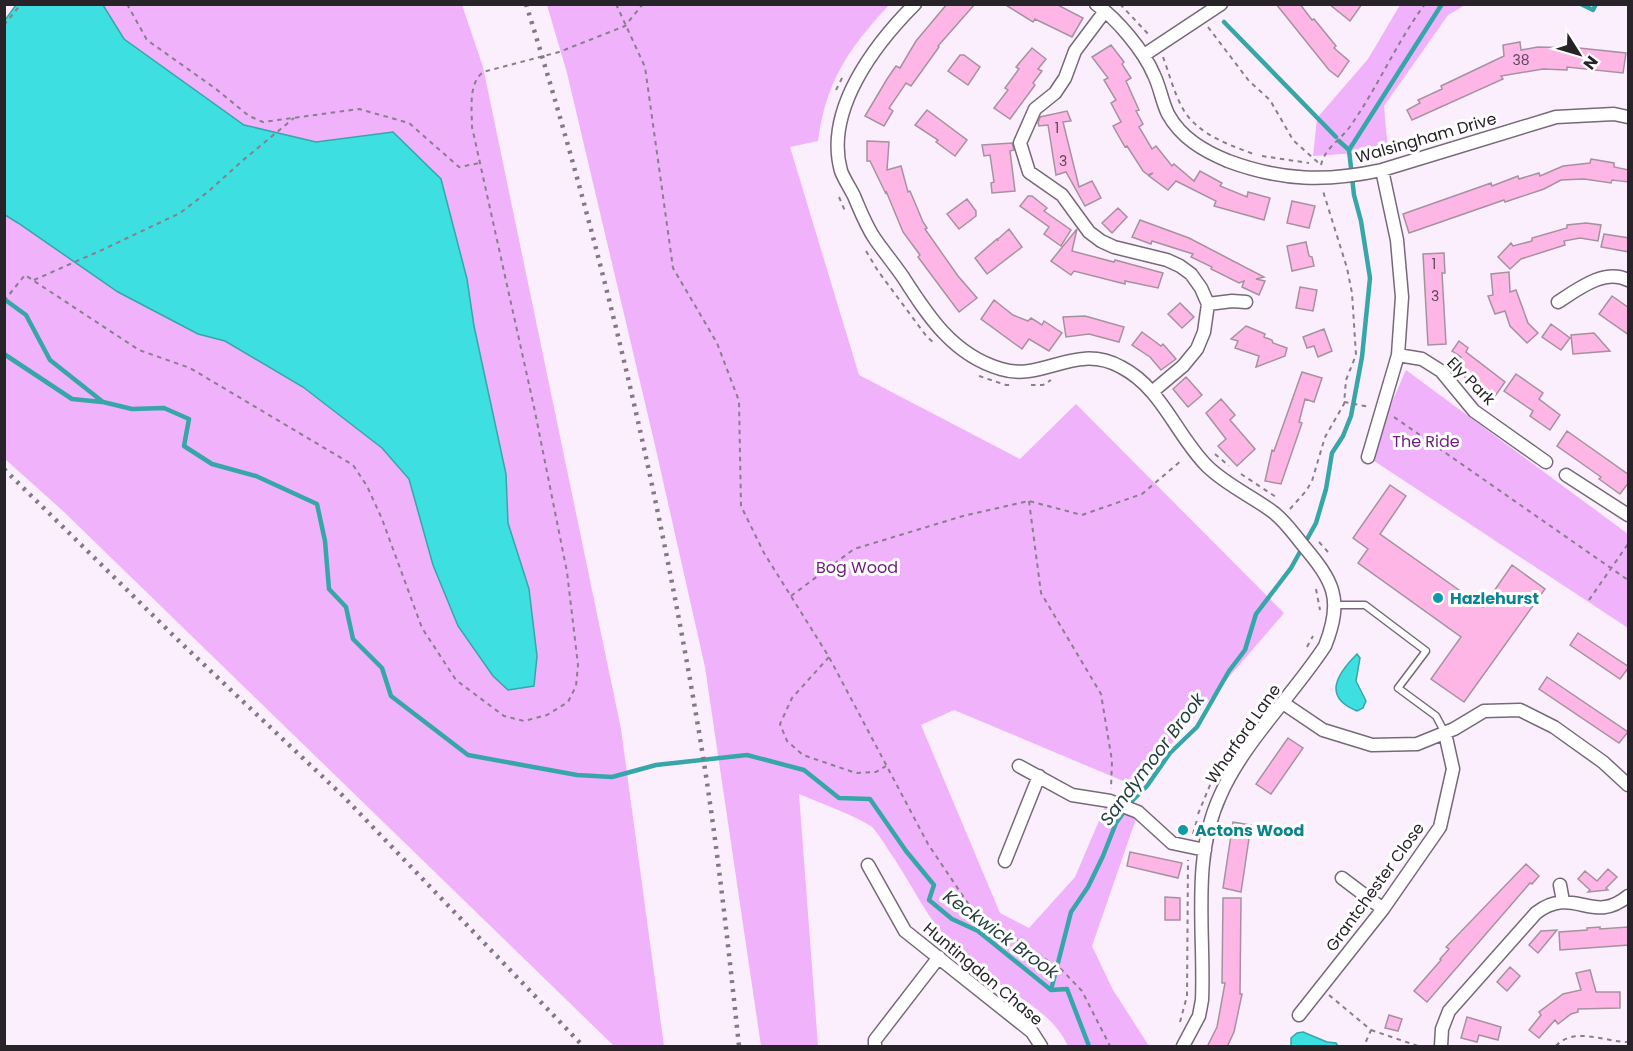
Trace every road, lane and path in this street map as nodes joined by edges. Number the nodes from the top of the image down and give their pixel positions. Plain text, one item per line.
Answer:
1 (21, 4) edge
2 (127, 4) edge
3 (616, 4) edge
4 (643, 4) edge
5 (915, 4) edge
6 (1120, 4) edge
7 (1221, 4) edge
8 (1425, 4) edge
9 (1101, 8) edge
10 (1206, 24) dead end
11 (4, 25) edge
12 (625, 26) junction
13 (1152, 38) dead end
14 (1162, 55) dead end
15 (1144, 56) junction
16 (846, 71) dead end
17 (836, 91) dead end
18 (1629, 117) edge
19 (294, 118) junction
20 (480, 164) junction
21 (1321, 165) junction
22 (1382, 170) junction
23 (1323, 191) dead end
24 (837, 195) dead end
25 (846, 213) dead end
26 (865, 250) dead end
27 (34, 280) junction
28 (1629, 280) edge
29 (4, 301) edge
30 (1246, 302) dead end
31 (1558, 302) dead end
32 (1208, 304) junction
33 (934, 343) dead end
34 (1398, 355) junction
35 (975, 374) dead end
36 (1052, 380) dead end
37 (1015, 385) dead end
38 (1024, 385) dead end
39 (1152, 392) junction
40 (1344, 402) junction
41 (1383, 410) junction
42 (1208, 448) dead end
43 (1368, 457) dead end
44 (1182, 460) dead end
45 (1546, 462) dead end
46 (1566, 475) dead end
47 (1278, 498) dead end
48 (1029, 501) junction
49 (1283, 503) dead end
50 (1629, 515) edge
51 (1313, 535) dead end
52 (1629, 544) edge
53 (1328, 552) dead end
54 (1611, 568) junction
55 (1629, 580) edge
56 (1315, 584) dead end
57 (791, 596) junction
58 (1589, 600) dead end
59 (1335, 605) junction
60 (1320, 616) dead end
61 (1316, 632) dead end
62 (1307, 648) dead end
63 (829, 657) junction
64 (1283, 703) junction
65 (1444, 733) junction
66 (886, 766) junction
67 (1019, 766) dead end
68 (1216, 774) dead end
69 (1039, 776) junction
70 (1629, 785) edge
71 (1110, 801) junction
72 (1192, 836) dead end
73 (1205, 850) junction
74 (1188, 856) dead end
75 (1005, 861) dead end
76 (868, 865) dead end
77 (1342, 878) dead end
78 (1560, 885) dead end
79 (1629, 896) edge
80 (1563, 901) junction
81 (1383, 909) junction
82 (939, 957) junction
83 (1320, 987) junction
84 (1299, 1015) dead end
85 (1179, 1024) dead end
86 (1371, 1030) junction
87 (1629, 1042) edge
88 (1441, 1046) edge
89 (875, 1047) edge
90 (1041, 1047) edge
91 (1110, 1047) edge
92 (1183, 1047) edge
93 (1364, 1047) edge
94 (1556, 1047) edge

1 - 11 path
2 - 19 path
3 - 12 path
4 - 12 path
5 - 39 street
6 - 13 path
7 - 15 street
8 - 21 path
9 - 15 street, Walsingham Drive
9 - 32 street
10 - 21 path
12 - 20 path
12 - 57 path
14 - 21 path
15 - 22 street, Walsingham Drive
16 - 17 path
18 - 22 street, Walsingham Drive
19 - 20 path
19 - 27 path
20 - 27 path
22 - 34 street
23 - 40 path
24 - 25 path
26 - 33 path
27 - 29 path
28 - 31 street
30 - 32 street
32 - 39 street
34 - 41 street
34 - 45 street, Ely Park
35 - 37 path
36 - 38 path
39 - 59 street, Wharford Lane
40 - 41 path
40 - 49 path
41 - 43 street
41 - 54 path
42 - 47 path
44 - 48 path
46 - 50 street
48 - 57 path
48 - 71 path
51 - 53 path
52 - 54 path
54 - 55 path
54 - 58 path
56 - 60 path
57 - 63 path
59 - 64 street, Wharford Lane
59 - 65 lane
61 - 62 path
63 - 66 path
63 - 66 path
64 - 65 street
64 - 73 street, Wharford Lane
65 - 70 street
65 - 81 street, Grantchester Close
66 - 91 path
67 - 69 street
68 - 72 path
69 - 71 street
69 - 75 street
71 - 73 street
73 - 92 street, Wharford Lane
74 - 85 path
76 - 82 street, Huntingdon Chase
77 - 81 street
78 - 80 street
79 - 80 street
80 - 88 street
81 - 83 street, Grantchester Close
82 - 89 street
82 - 90 street, Huntingdon Chase
83 - 84 street, Grantchester Close
83 - 86 path
86 - 88 path
86 - 93 path
87 - 94 path

